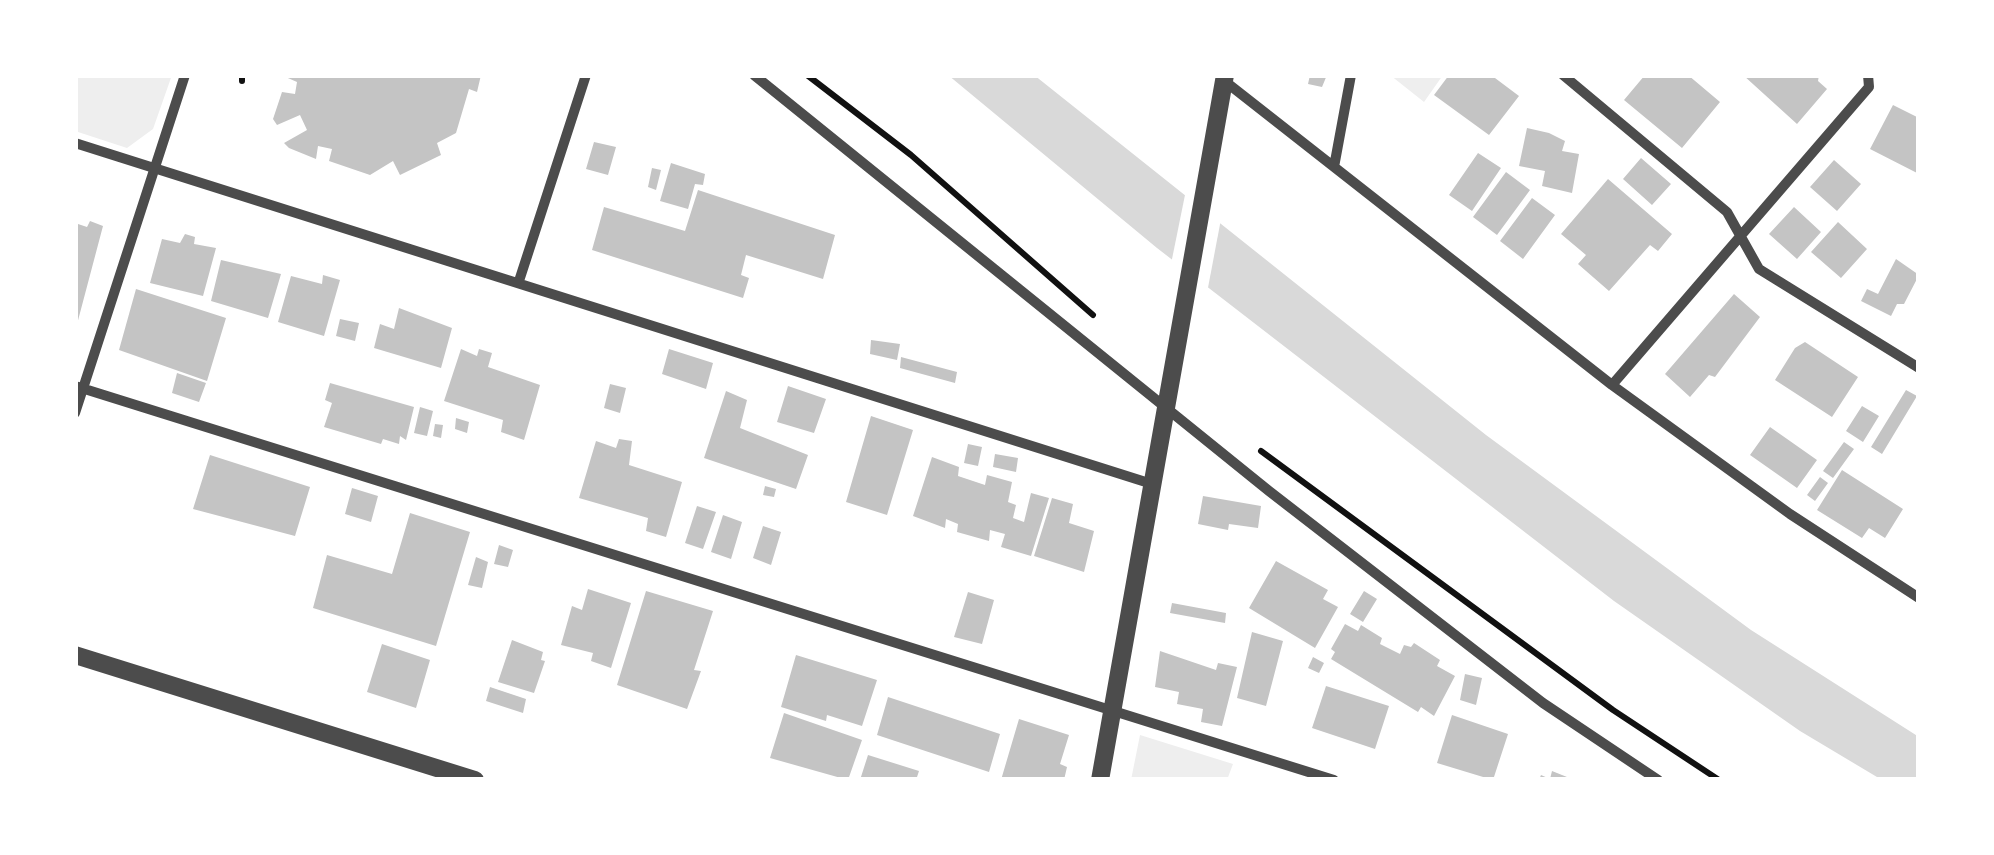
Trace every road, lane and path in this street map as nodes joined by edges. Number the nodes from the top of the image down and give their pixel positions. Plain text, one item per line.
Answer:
1 (184, 75) edge
2 (586, 75) edge
3 (754, 75) edge
4 (807, 75) edge
5 (1350, 75) edge
6 (1563, 75) edge
7 (1868, 75) edge
8 (1222, 77) edge
9 (75, 144) edge
10 (1334, 167) junction
11 (153, 168) junction
12 (1738, 238) junction
13 (519, 282) junction
14 (1100, 321) dead end
15 (1919, 368) edge
16 (1612, 385) junction
17 (79, 387) edge
18 (1165, 409) junction
19 (75, 413) edge
20 (1250, 443) dead end
21 (1152, 484) junction
22 (1919, 598) edge
23 (75, 655) edge
24 (1112, 709) junction
25 (475, 780) edge
26 (1100, 780) edge
27 (1334, 780) edge
28 (1658, 780) edge
29 (1719, 780) edge

1 - 11 street
2 - 13 street
3 - 18 street
4 - 14 path
5 - 10 street
6 - 12 street
7 - 12 street
8 - 10 street
8 - 18 street
9 - 11 street
10 - 16 street
11 - 13 street
11 - 17 street
12 - 15 street
12 - 16 street
13 - 21 street
16 - 22 street
17 - 19 street
17 - 24 street
18 - 21 street
18 - 28 street
20 - 29 path
21 - 24 street
23 - 25 street
24 - 26 street
24 - 27 street

